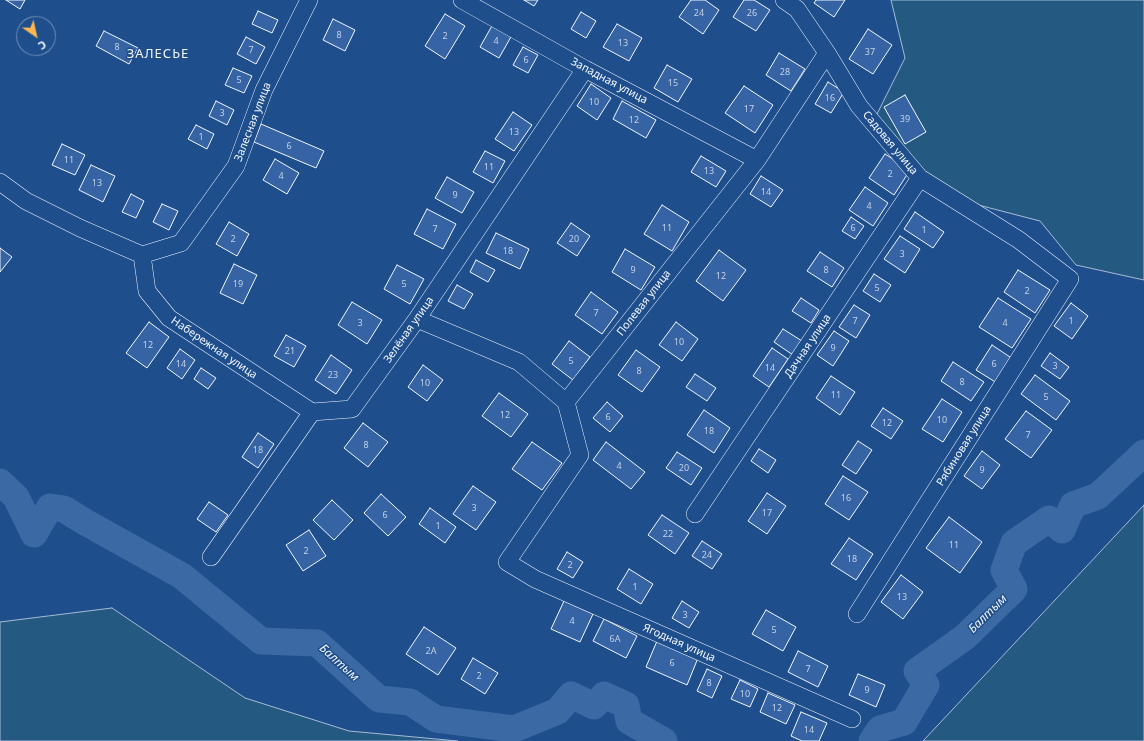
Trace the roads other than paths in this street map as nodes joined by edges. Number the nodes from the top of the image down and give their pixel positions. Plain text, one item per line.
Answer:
1 (309, 0) edge
2 (462, 0) edge
3 (784, 0) edge
4 (827, 53) junction
5 (585, 69) junction
6 (757, 160) junction
7 (920, 178) junction
8 (0, 182) edge
9 (142, 255) junction
10 (1070, 279) joint
11 (418, 319) junction
12 (566, 402) junction
13 (312, 412) junction
14 (696, 514) dead end
15 (211, 557) dead end
16 (857, 614) dead end
17 (852, 719) dead end

1 - 9 street, Залесная улица
2 - 5 street, Западная улица
3 - 4 street, Садовая улица
4 - 6 street, Полевая улица
4 - 7 street, Садовая улица
5 - 6 street, Западная улица
5 - 11 street, Зелёная улица
6 - 12 street, Полевая улица
7 - 10 street, Садовая улица
7 - 14 street, Дачная улица
8 - 9 street
9 - 13 street, Набережная улица
10 - 16 street, Рябиновая улица
11 - 12 street
11 - 13 street, Зелёная улица
12 - 17 street, Ягодная улица
13 - 15 street

